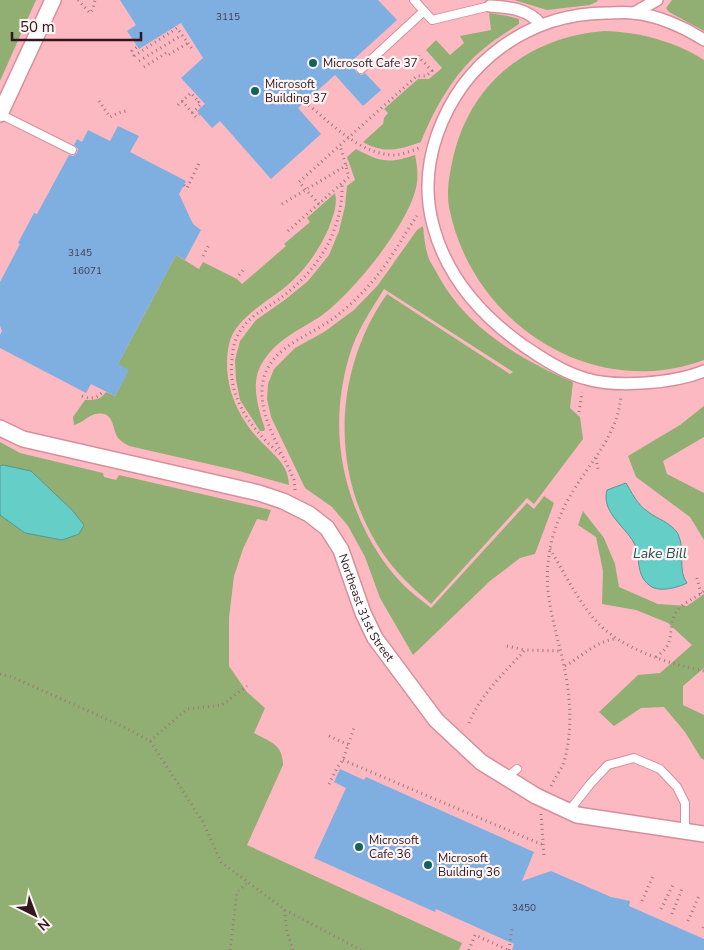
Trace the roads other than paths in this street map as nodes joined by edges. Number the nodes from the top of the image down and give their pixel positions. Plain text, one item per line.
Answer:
1 (53, 0) edge
2 (414, 0) edge
3 (657, 0) edge
4 (490, 6) joint
5 (424, 11) junction
6 (634, 13) junction
7 (541, 25) junction
8 (704, 40) edge
9 (361, 69) dead end
10 (0, 114) edge
11 (72, 150) dead end
12 (704, 371) edge
13 (0, 428) edge
14 (569, 811) junction
15 (685, 831) junction
16 (704, 834) edge

1 - 10 street
2 - 5 lane
3 - 6 street
4 - 5 lane
4 - 7 street
5 - 9 lane
6 - 7 street
6 - 8 street
7 - 12 street
10 - 11 lane
13 - 14 street, Northeast 31st Street
14 - 15 street, Northeast 31st Street
14 - 15 lane
15 - 16 street, Northeast 31st Street

